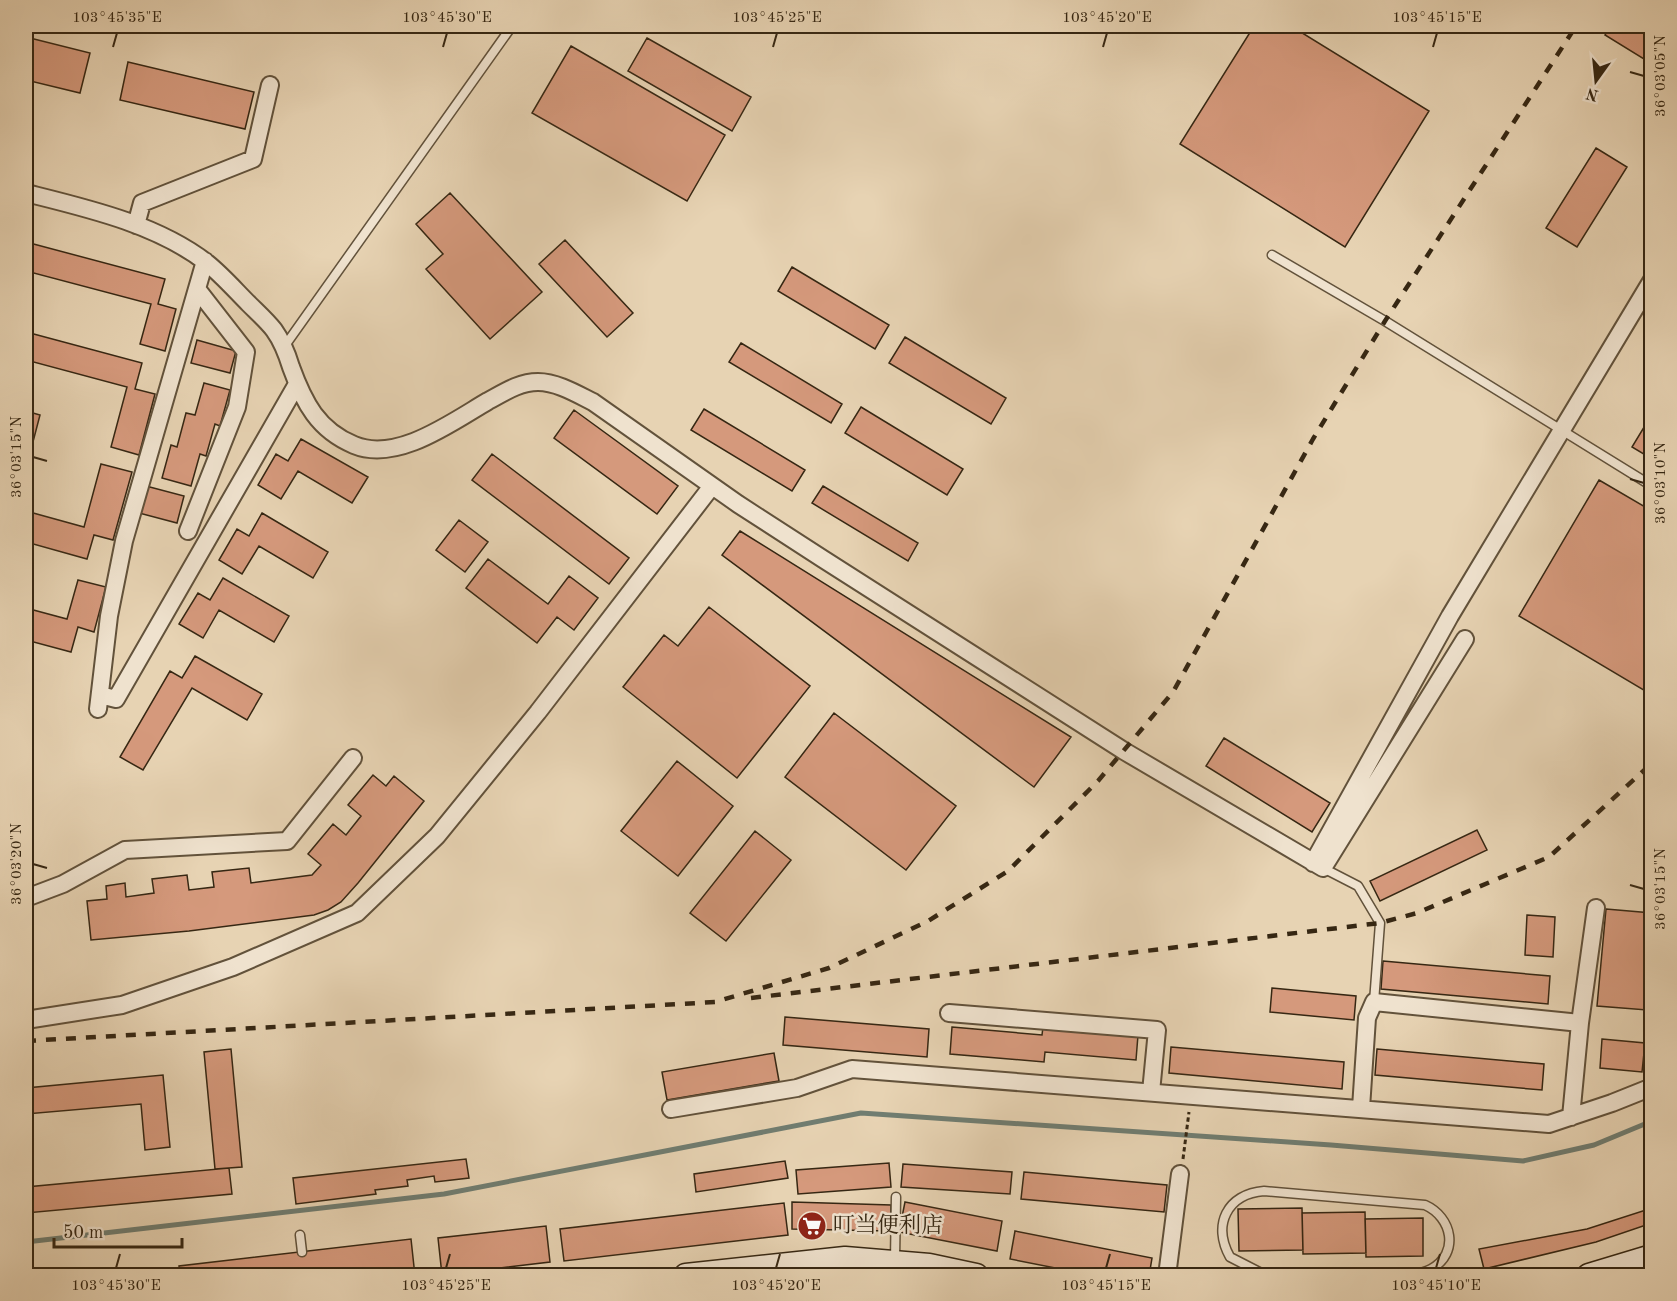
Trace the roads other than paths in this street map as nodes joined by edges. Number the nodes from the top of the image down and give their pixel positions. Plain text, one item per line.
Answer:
1 (512, 26) edge
2 (270, 85) dead end
3 (26, 193) edge
4 (136, 225) junction
5 (1272, 255) dead end
6 (205, 261) junction
7 (1652, 280) edge
8 (197, 289) junction
9 (284, 347) junction
10 (297, 384) junction
11 (1561, 431) junction
12 (712, 486) junction
13 (1652, 486) edge
14 (188, 531) dead end
15 (1464, 639) dead end
16 (353, 758) dead end
17 (1318, 866) junction
18 (26, 898) edge
19 (1596, 908) dead end
20 (1374, 1002) junction
21 (949, 1013) dead end
22 (26, 1020) edge
23 (1581, 1023) junction
24 (1652, 1087) edge
25 (1151, 1092) junction
26 (1361, 1108) junction
27 (671, 1109) dead end
28 (1571, 1117) junction
29 (1180, 1174) road end
30 (896, 1197) dead end
31 (300, 1235) dead end
32 (302, 1252) dead end
33 (1652, 1257) edge
34 (885, 1265) junction
35 (686, 1275) edge
36 (974, 1275) edge
37 (1167, 1275) edge
38 (1267, 1275) edge
39 (1408, 1275) edge
40 (1589, 1275) edge

1 - 9 lane
2 - 4 street
3 - 4 street
4 - 6 street
5 - 11 lane
6 - 8 street
6 - 9 street
7 - 11 street
8 - 10 street
8 - 14 street
9 - 10 street
10 - 12 street
11 - 13 lane
11 - 17 street
12 - 17 street
12 - 22 street
15 - 17 street
16 - 18 street
17 - 20 lane
19 - 23 street
20 - 23 street
20 - 26 street
21 - 25 street
23 - 28 street
24 - 28 street
25 - 26 street
25 - 27 street
26 - 28 street
29 - 37 street
30 - 34 lane
31 - 32 lane
33 - 40 main road
34 - 35 main road
34 - 36 main road
38 - 39 lane

